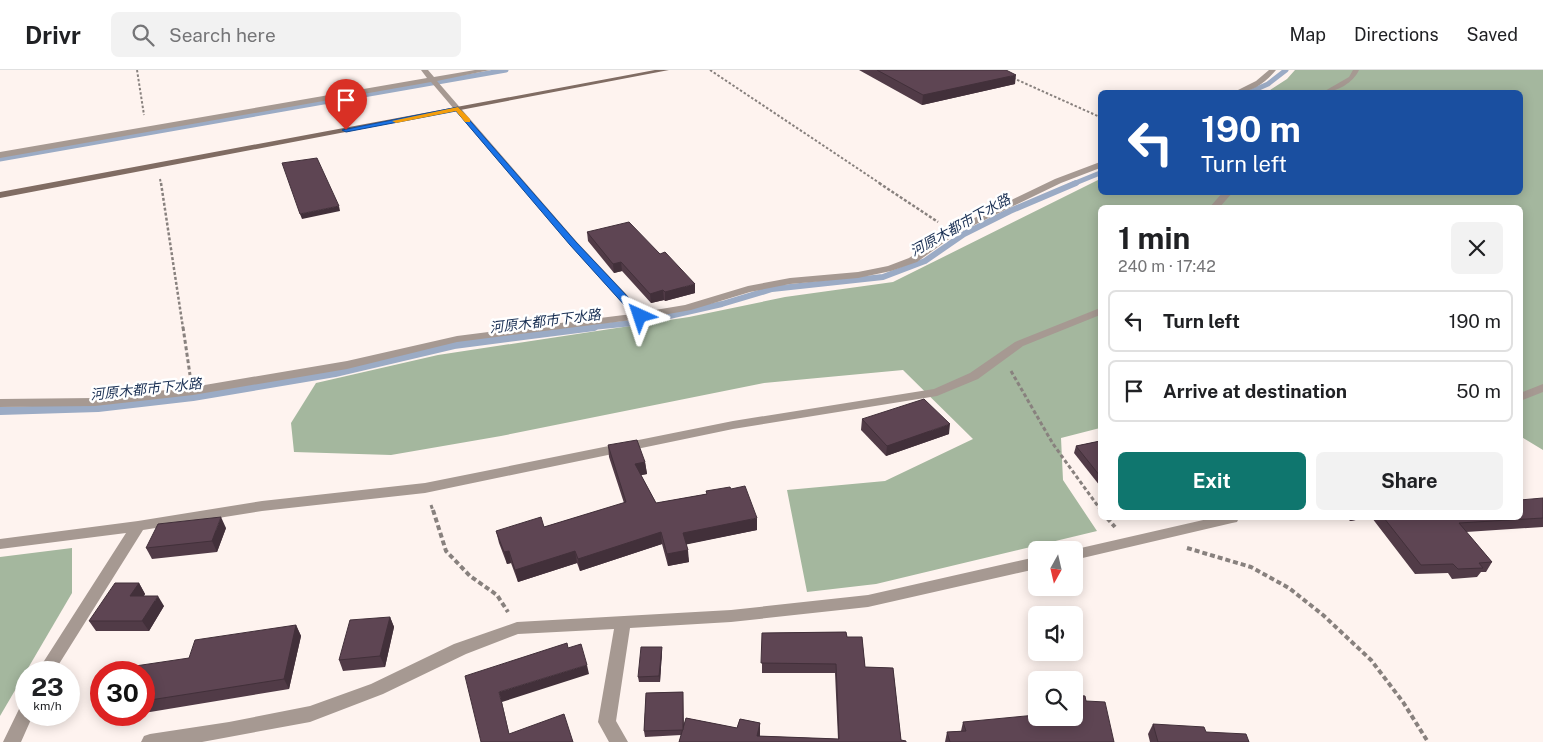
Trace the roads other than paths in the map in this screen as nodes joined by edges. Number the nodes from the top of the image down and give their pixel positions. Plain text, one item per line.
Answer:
1 (424, 70) edge
2 (487, 70) edge
3 (631, 70) edge
4 (666, 70) edge
5 (1273, 70) edge
6 (1356, 70) edge
7 (433, 79) junction
8 (1243, 90) edge
9 (1330, 90) edge
10 (455, 106) junction
11 (0, 155) edge
12 (1098, 166) edge
13 (0, 186) edge
14 (0, 195) edge
15 (1227, 195) edge
16 (1216, 205) edge
17 (1098, 311) edge
18 (640, 316) junction
19 (1543, 388) edge
20 (1523, 397) edge
21 (0, 403) edge
22 (1224, 520) edge
23 (138, 526) junction
24 (0, 544) edge
25 (1083, 553) edge
26 (1028, 565) edge
27 (622, 621) junction
28 (52, 661) edge
29 (19, 726) edge
30 (12, 742) edge
31 (150, 742) edge
32 (619, 742) edge

1 - 7 street
2 - 7 street
3 - 10 street
4 - 10 street
5 - 8 street
6 - 9 street
7 - 10 street
7 - 11 street
10 - 13 street
10 - 14 street
10 - 18 street
12 - 18 street
15 - 16 street
17 - 23 street
18 - 21 street
19 - 20 street
22 - 25 street
23 - 24 street
23 - 28 street
26 - 27 street
27 - 31 street
27 - 32 street
29 - 30 street

